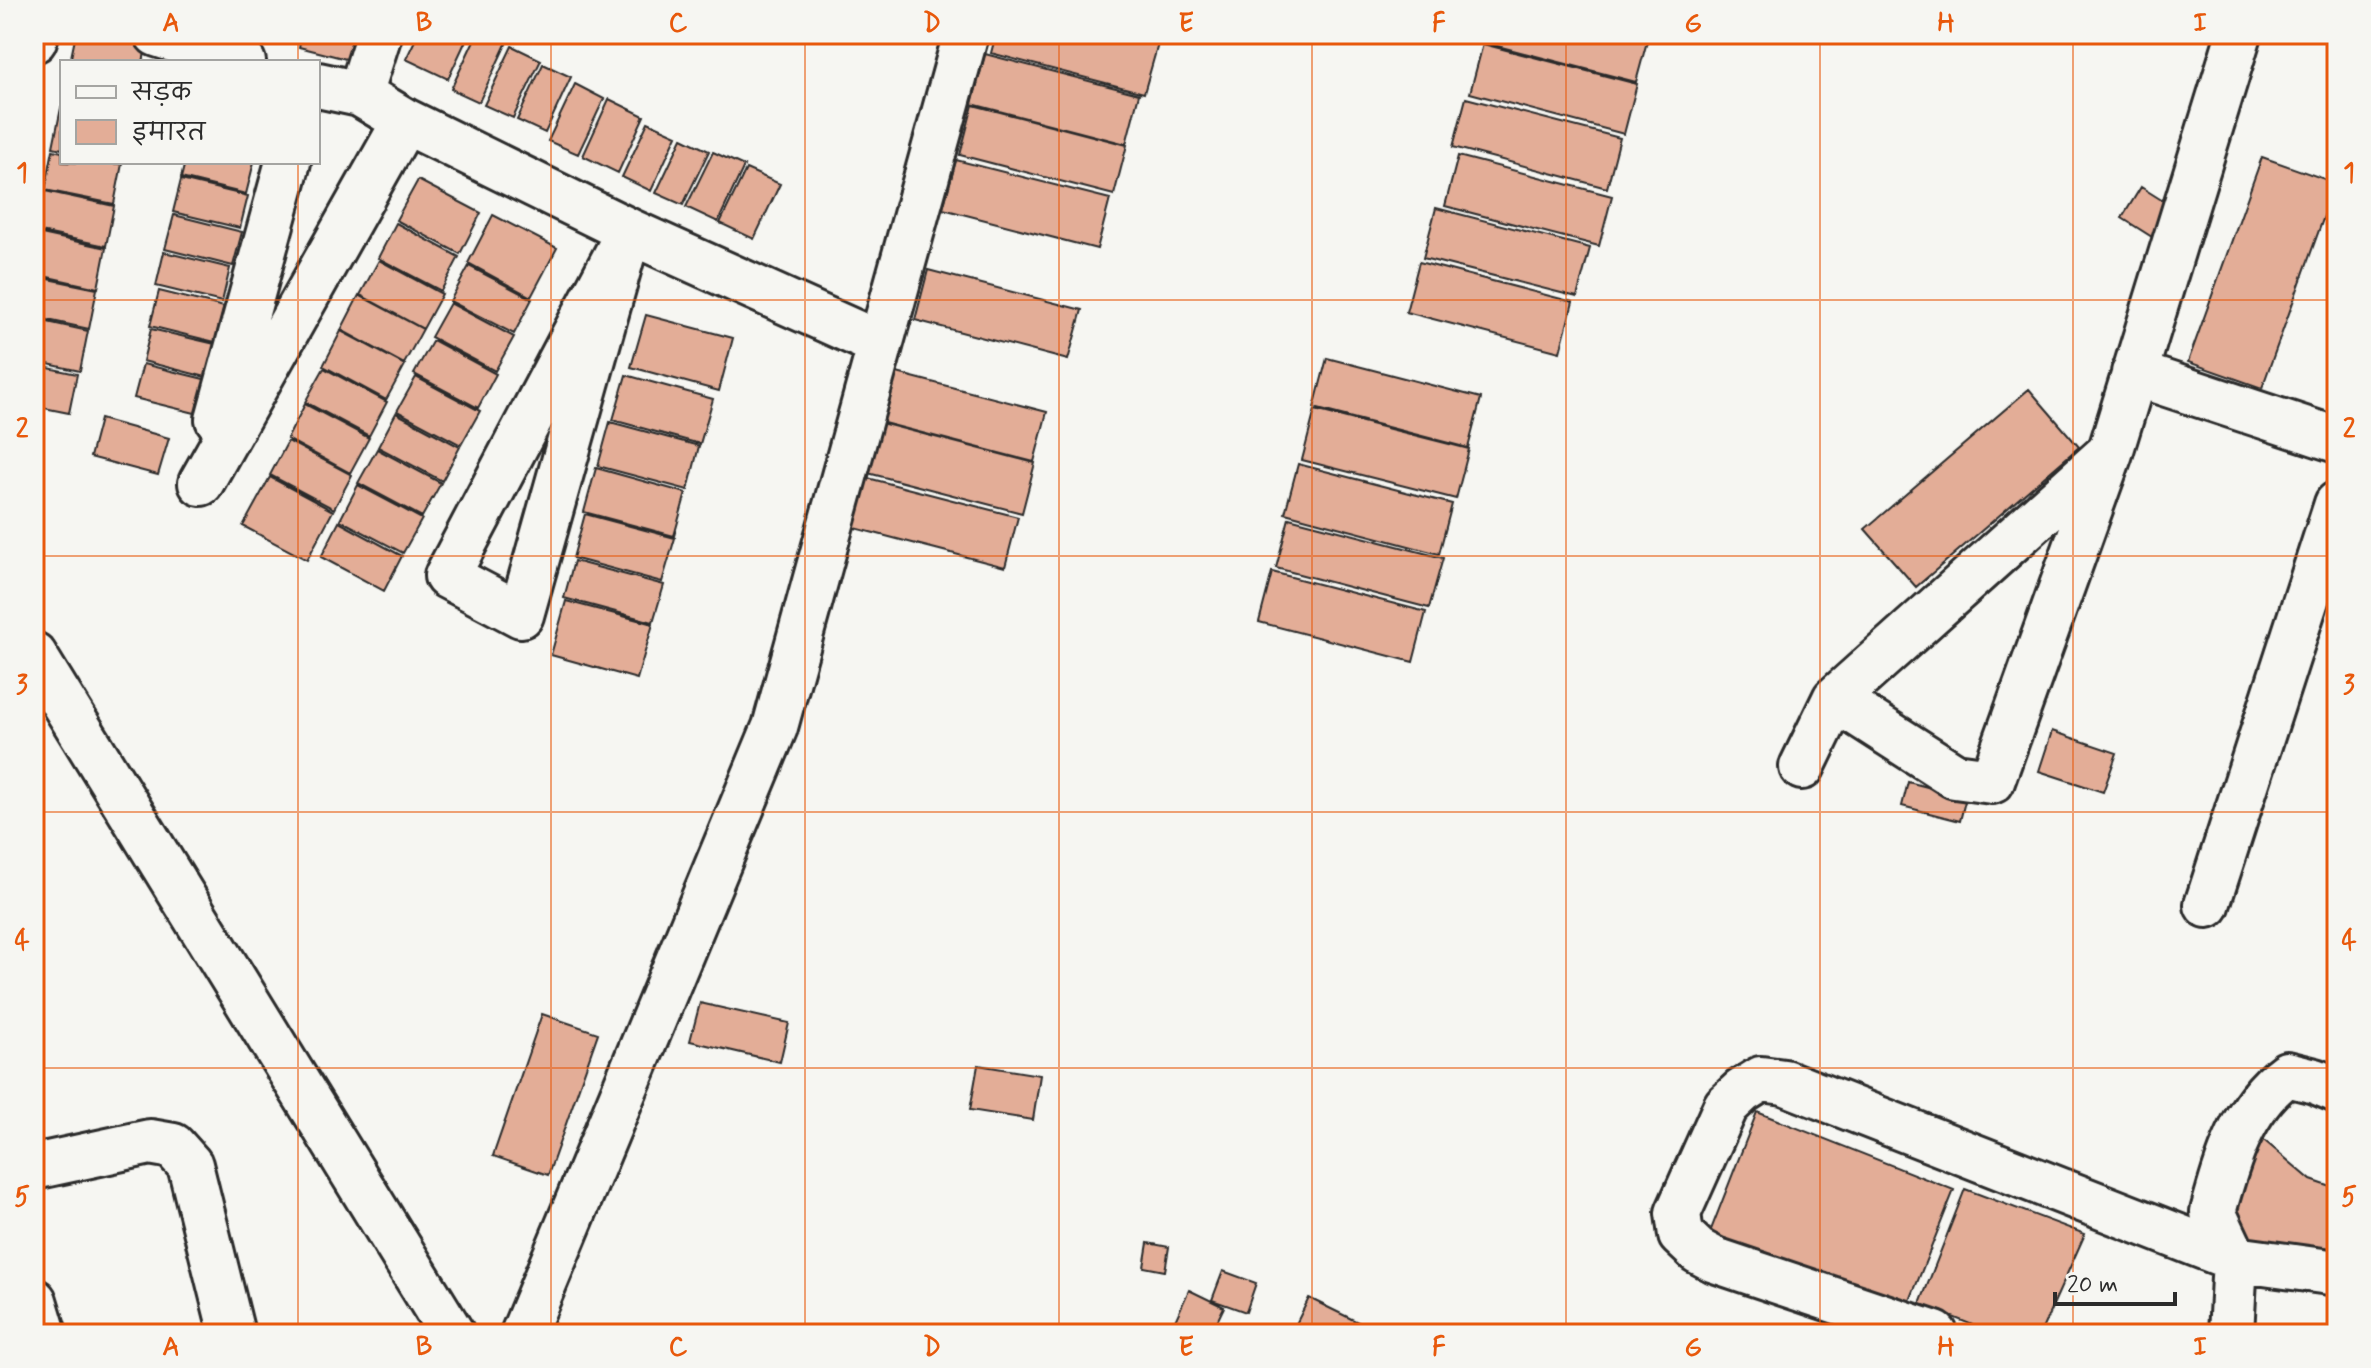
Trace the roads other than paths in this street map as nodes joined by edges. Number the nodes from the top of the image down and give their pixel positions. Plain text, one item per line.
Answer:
1 (157, 34) edge
2 (379, 34) edge
3 (966, 34) edge
4 (2239, 34) edge
5 (237, 60) edge
6 (320, 85) edge
7 (360, 94) junction
8 (405, 121) junction
9 (287, 164) edge
10 (629, 231) junction
11 (880, 344) junction
12 (2134, 373) junction
13 (2337, 440) edge
14 (2110, 453) junction
15 (2337, 504) edge
16 (34, 655) edge
17 (1835, 699) junction
18 (1802, 767) dead end
19 (2207, 905) dead end
20 (2337, 1090) edge
21 (34, 1167) edge
22 (2235, 1259) junction
23 (2337, 1273) edge
24 (34, 1301) edge
25 (44, 1334) edge
26 (232, 1334) edge
27 (452, 1334) edge
28 (523, 1334) edge
29 (1935, 1334) edge
30 (2231, 1334) edge

1 - 5 street
2 - 7 street
3 - 11 street
4 - 12 street
6 - 7 street
7 - 8 street
8 - 9 street
8 - 10 street
10 - 10 street
10 - 11 street
11 - 28 street
12 - 13 street
12 - 14 street
14 - 17 street
14 - 17 street
15 - 19 street
16 - 27 street
17 - 18 street
20 - 22 street
21 - 26 street
22 - 23 street
22 - 29 street
22 - 30 street
24 - 25 street

